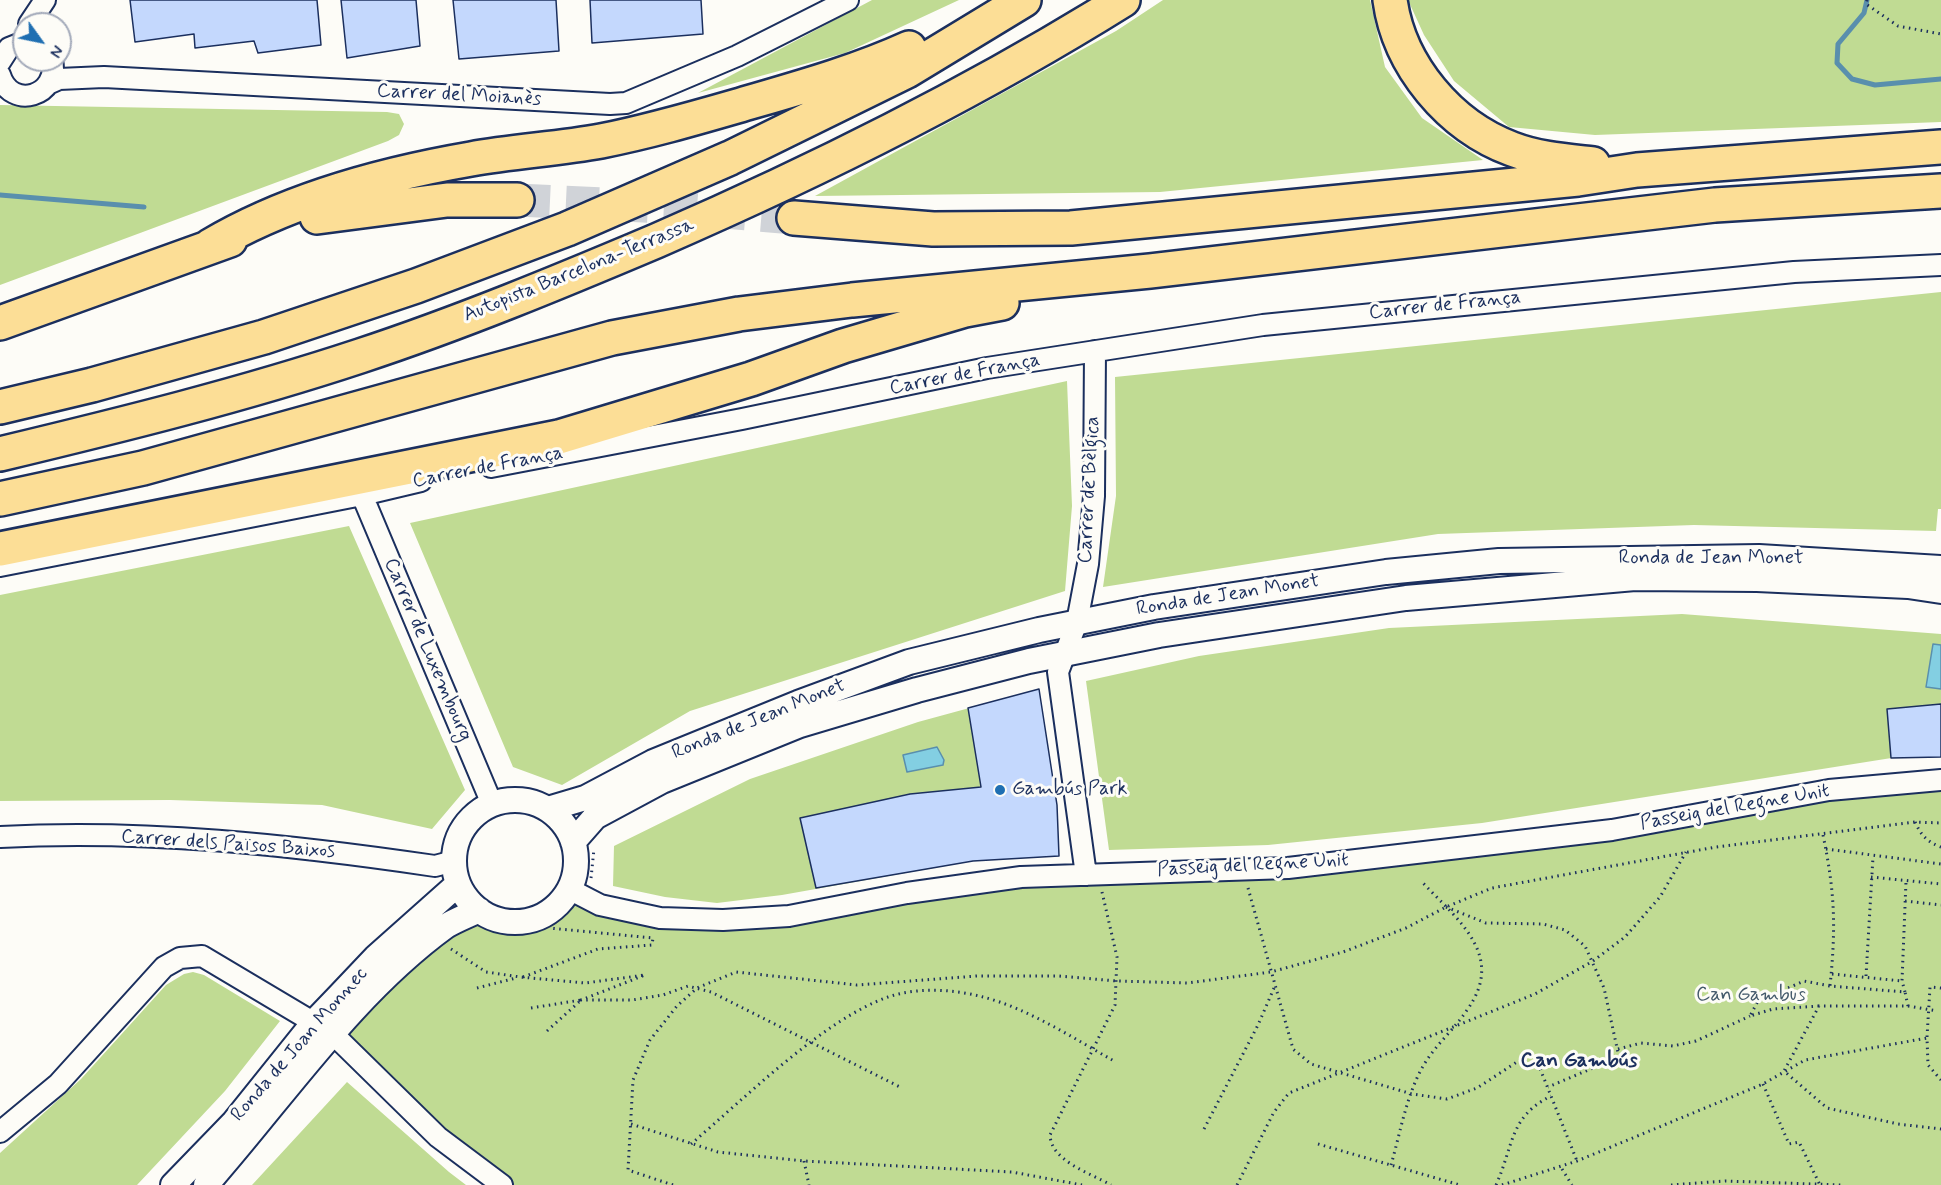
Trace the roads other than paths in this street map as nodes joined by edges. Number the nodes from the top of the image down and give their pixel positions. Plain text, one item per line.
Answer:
1 (848, 0) edge
2 (1018, 0) edge
3 (1024, 0) edge
4 (1123, 0) edge
5 (1390, 0) edge
6 (12, 47) edge
7 (0, 62) edge
8 (53, 72) edge
9 (0, 75) edge
10 (50, 83) junction
11 (1941, 147) edge
12 (1637, 170) junction
13 (1941, 191) edge
14 (517, 200) tunnel mouth
15 (794, 218) tunnel mouth
16 (210, 246) junction
17 (1941, 265) edge
18 (1150, 271) junction
19 (0, 323) edge
20 (1095, 351) junction
21 (0, 407) edge
22 (0, 453) edge
23 (362, 495) junction
24 (0, 499) edge
25 (0, 549) edge
26 (0, 566) edge
27 (1941, 568) edge
28 (1941, 591) edge
29 (1077, 622) junction
30 (1066, 654) junction
31 (1941, 780) edge
32 (492, 804) junction
33 (548, 809) junction
34 (0, 837) edge
35 (584, 843) junction
36 (456, 873) junction
37 (1094, 881) junction
38 (569, 889) junction
39 (479, 910) junction
40 (324, 1028) junction
41 (0, 1132) edge
42 (173, 1185) edge
43 (206, 1185) edge
44 (502, 1185) edge

1 - 10 street, Carrer del Moianès
2 - 16 highway
3 - 21 highway
4 - 22 highway, Autopista Barcelona-Terrassa
5 - 12 highway
6 - 7 street
8 - 10 street
9 - 10 street, Carrer del Moianès
11 - 12 highway
12 - 15 highway
13 - 18 highway
14 - 16 highway
16 - 19 highway
17 - 20 street, Carrer de França
18 - 24 highway
18 - 25 highway
20 - 23 street, Carrer de França
20 - 29 street, Carrer de Bèlgica
23 - 26 street, Carrer de França
23 - 32 street, Carrer de Luxembourg
27 - 29 street, Ronda de Jean Monet
28 - 30 street, Ronda de Jean Monet
29 - 30 street, Carrer de Bèlgica
29 - 33 street, Ronda de Jean Monet
30 - 35 street, Ronda de Jean Monet
30 - 37 street, Carrer de Bèlgica
31 - 37 street, Passeig del Regne Unit
32 - 33 street
32 - 36 street
33 - 35 street
34 - 36 street, Carrer dels Països Baixos
35 - 38 street
36 - 39 street
36 - 40 street, Ronda de Joan Monnec
37 - 38 street, Passeig del Regne Unit
38 - 39 street
39 - 40 street, Ronda de Joan Monnec
40 - 41 street
40 - 42 street, Ronda de Joan Monnec
40 - 43 street, Ronda de Joan Monnec
40 - 44 street

